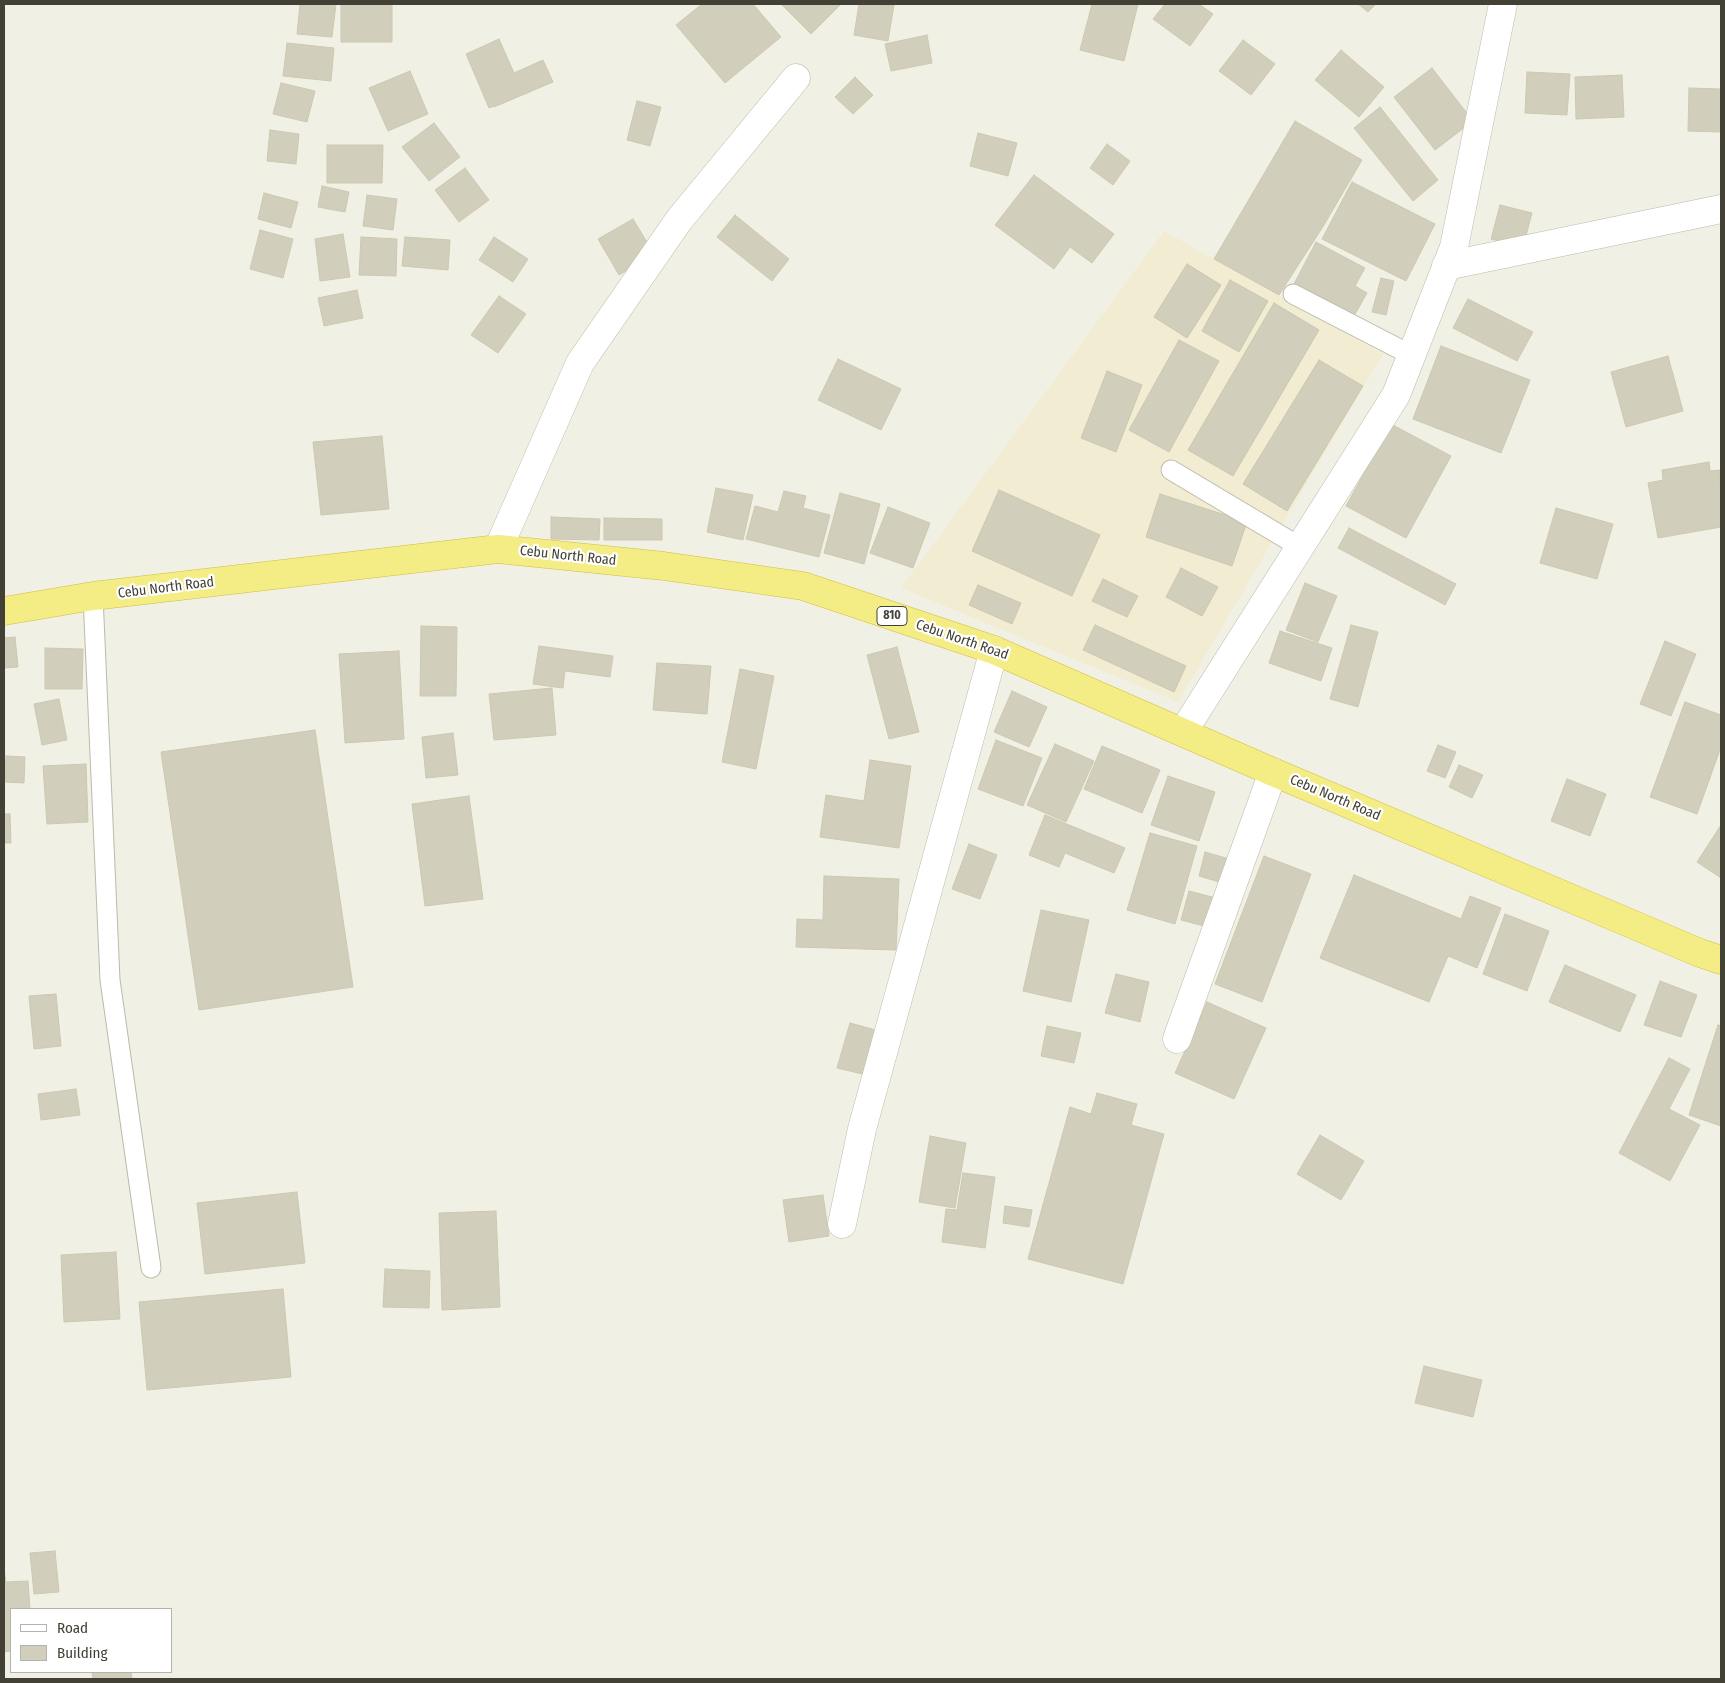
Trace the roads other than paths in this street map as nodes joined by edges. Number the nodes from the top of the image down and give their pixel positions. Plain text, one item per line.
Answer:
1 (1503, 4) edge
2 (796, 78) dead end
3 (1721, 209) edge
4 (1446, 266) junction
5 (1293, 294) dead end
6 (1411, 355) junction
7 (1171, 470) dead end
8 (1300, 546) junction
9 (498, 549) junction
10 (93, 596) junction
11 (4, 611) edge
12 (994, 650) junction
13 (1183, 732) junction
14 (1273, 772) junction
15 (1721, 960) edge
16 (1177, 1039) dead end
17 (842, 1224) dead end
18 (151, 1268) dead end

1 - 4 street
2 - 9 street
3 - 4 street
4 - 6 street
5 - 6 lane
6 - 8 street
7 - 8 lane
8 - 13 street
9 - 10 highway, Cebu North Road / 810
9 - 12 highway, Cebu North Road / 810
10 - 11 highway, Cebu North Road / 810
10 - 18 lane
12 - 13 highway, Cebu North Road / 810
12 - 17 street
13 - 14 highway, Cebu North Road / 810
14 - 15 highway, Cebu North Road / 810
14 - 16 street

